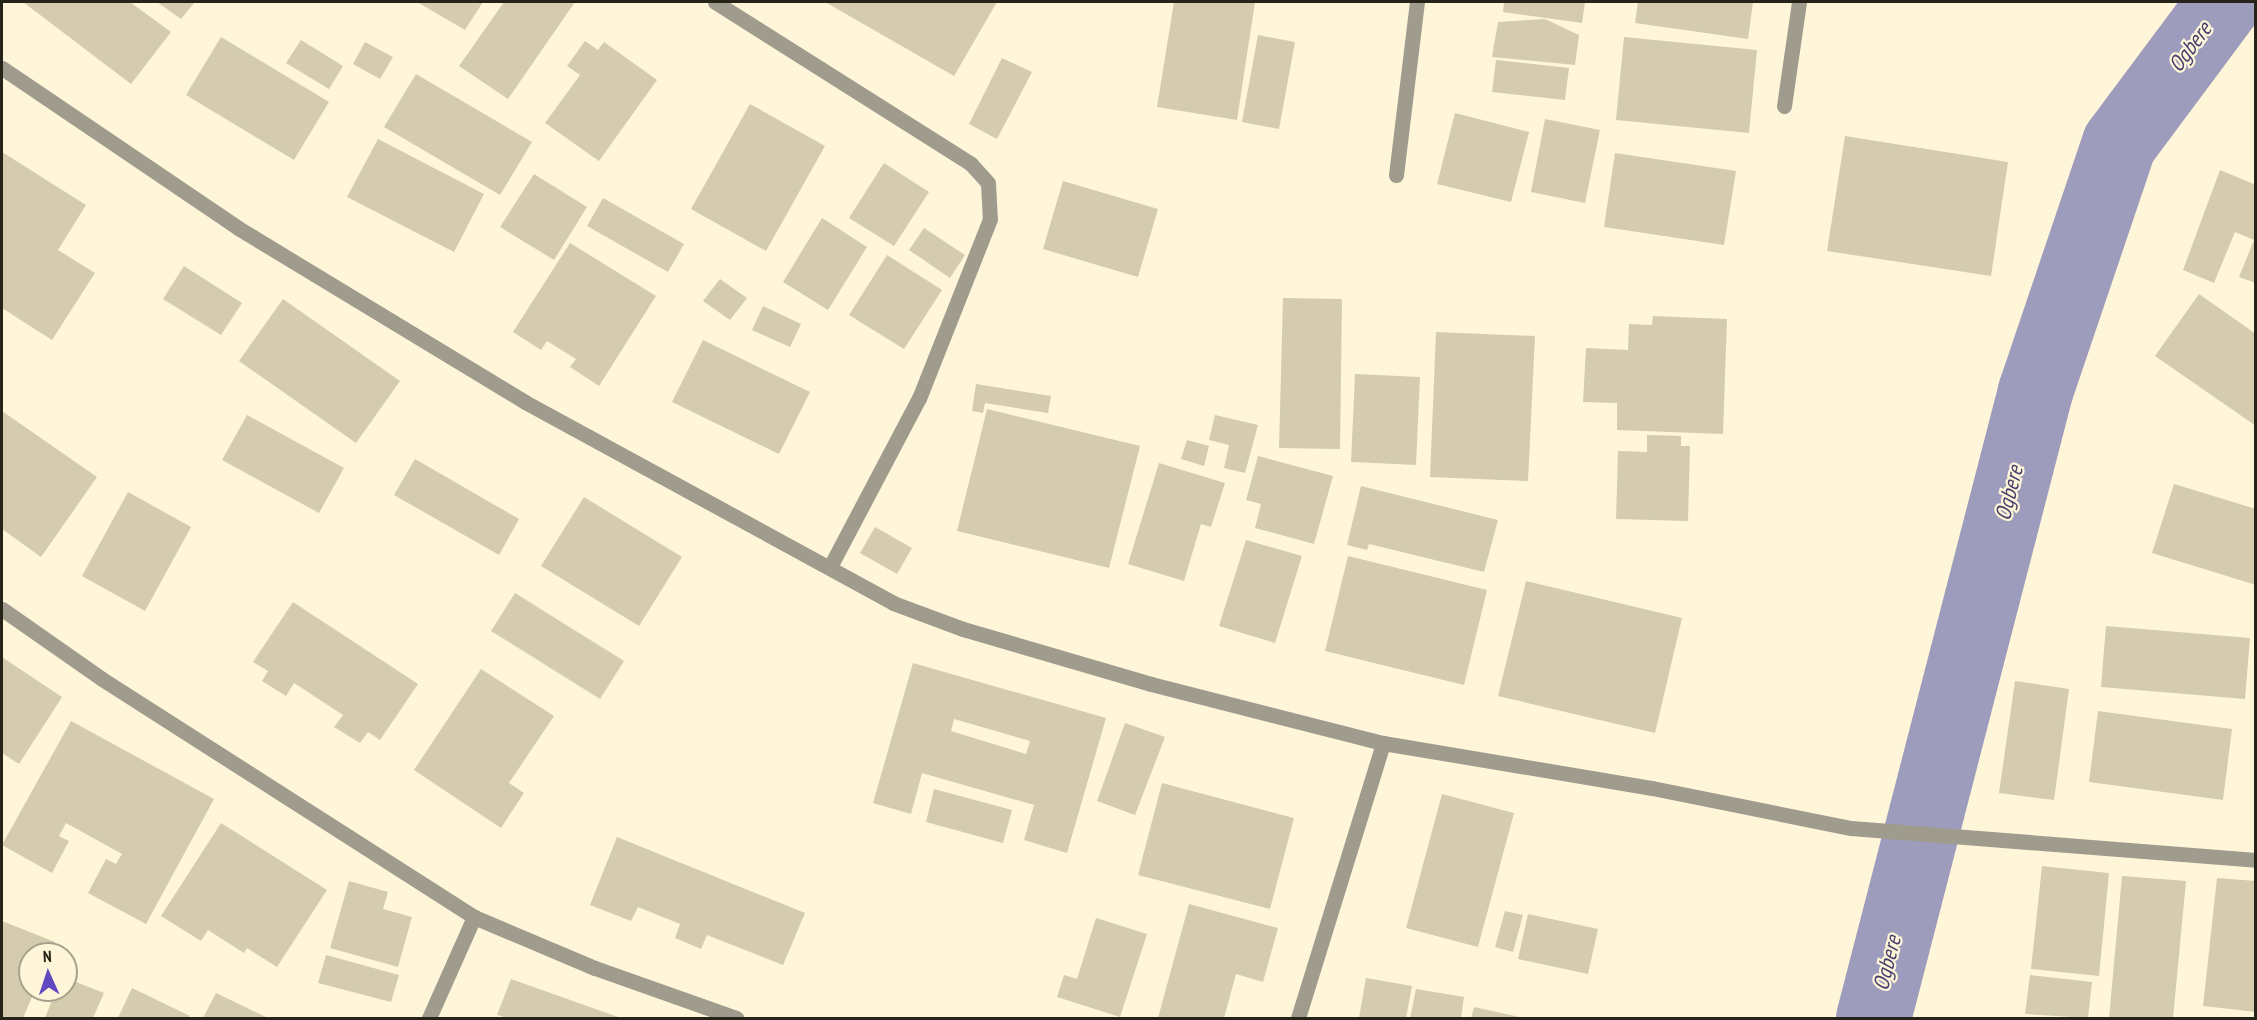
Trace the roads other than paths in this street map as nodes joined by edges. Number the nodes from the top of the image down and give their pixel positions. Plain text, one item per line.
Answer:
1 (715, 2) edge
2 (1417, 2) edge
3 (1799, 2) edge
4 (2, 68) edge
5 (1784, 106) dead end
6 (1396, 175) dead end
7 (830, 567) junction
8 (2, 609) edge
9 (1383, 742) junction
10 (2256, 860) edge
11 (474, 917) junction
12 (429, 1018) edge
13 (736, 1018) edge
14 (1298, 1018) edge

1 - 7 street
2 - 6 street
3 - 5 street
4 - 7 street
7 - 9 street
8 - 11 street
9 - 10 street
9 - 14 street
11 - 12 street
11 - 13 street

